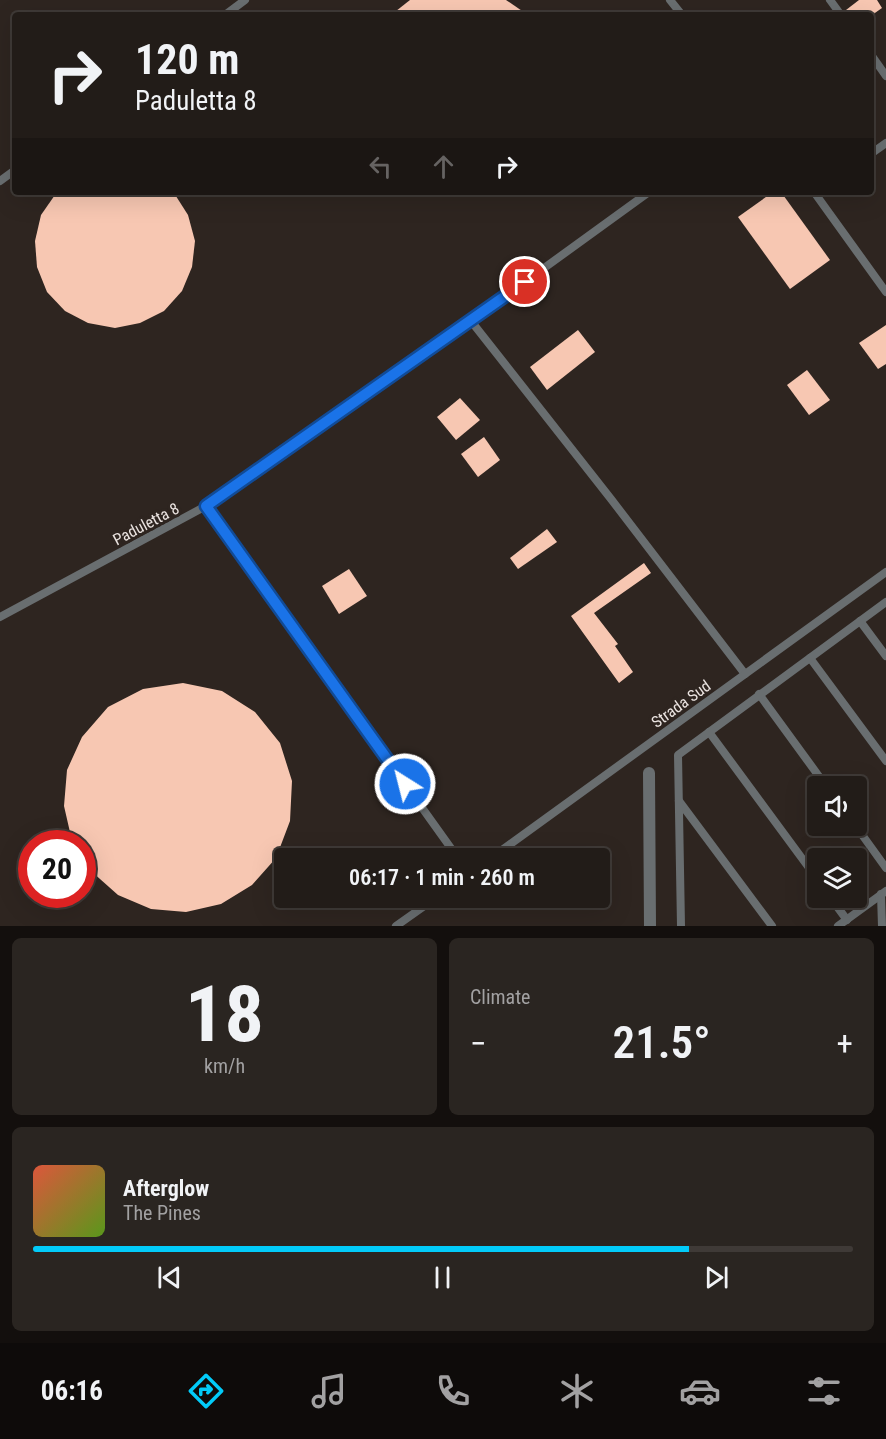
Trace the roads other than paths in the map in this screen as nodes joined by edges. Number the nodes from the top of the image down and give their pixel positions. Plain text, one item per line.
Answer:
1 (245, 0) edge
2 (670, 0) edge
3 (229, 12) edge
4 (680, 12) edge
5 (874, 59) edge
6 (886, 76) edge
7 (645, 195) edge
8 (818, 195) edge
9 (886, 292) edge
10 (471, 321) junction
11 (206, 506) junction
12 (886, 572) edge
13 (886, 602) edge
14 (0, 617) edge
15 (860, 621) junction
16 (886, 656) edge
17 (810, 658) junction
18 (745, 674) junction
19 (759, 694) junction
20 (709, 732) junction
21 (886, 761) edge
22 (649, 773) dead end
23 (819, 776) edge
24 (679, 801) junction
25 (863, 836) edge
26 (451, 848) edge
27 (505, 848) edge
28 (807, 864) edge
29 (886, 868) edge
30 (884, 893) edge
31 (421, 908) edge
32 (838, 908) edge
33 (847, 920) junction
34 (396, 926) edge
35 (650, 926) edge
36 (681, 926) edge
37 (772, 926) edge
38 (838, 926) edge
39 (882, 926) edge

1 - 3 lane
2 - 4 lane
5 - 6 lane
7 - 10 lane, Paduletta 8
8 - 9 lane
10 - 11 lane, Paduletta 8
10 - 18 lane
11 - 14 lane, Paduletta 8
11 - 26 lane
12 - 18 lane, Strada Sud
13 - 15 lane
15 - 16 lane
15 - 17 lane
17 - 19 lane
17 - 21 lane
18 - 27 lane, Strada Sud
19 - 20 lane
19 - 23 lane
20 - 24 lane
20 - 28 lane
22 - 35 street
24 - 36 lane
24 - 37 lane
25 - 29 lane
30 - 33 lane
30 - 39 lane
31 - 34 lane
32 - 33 lane
33 - 38 lane

